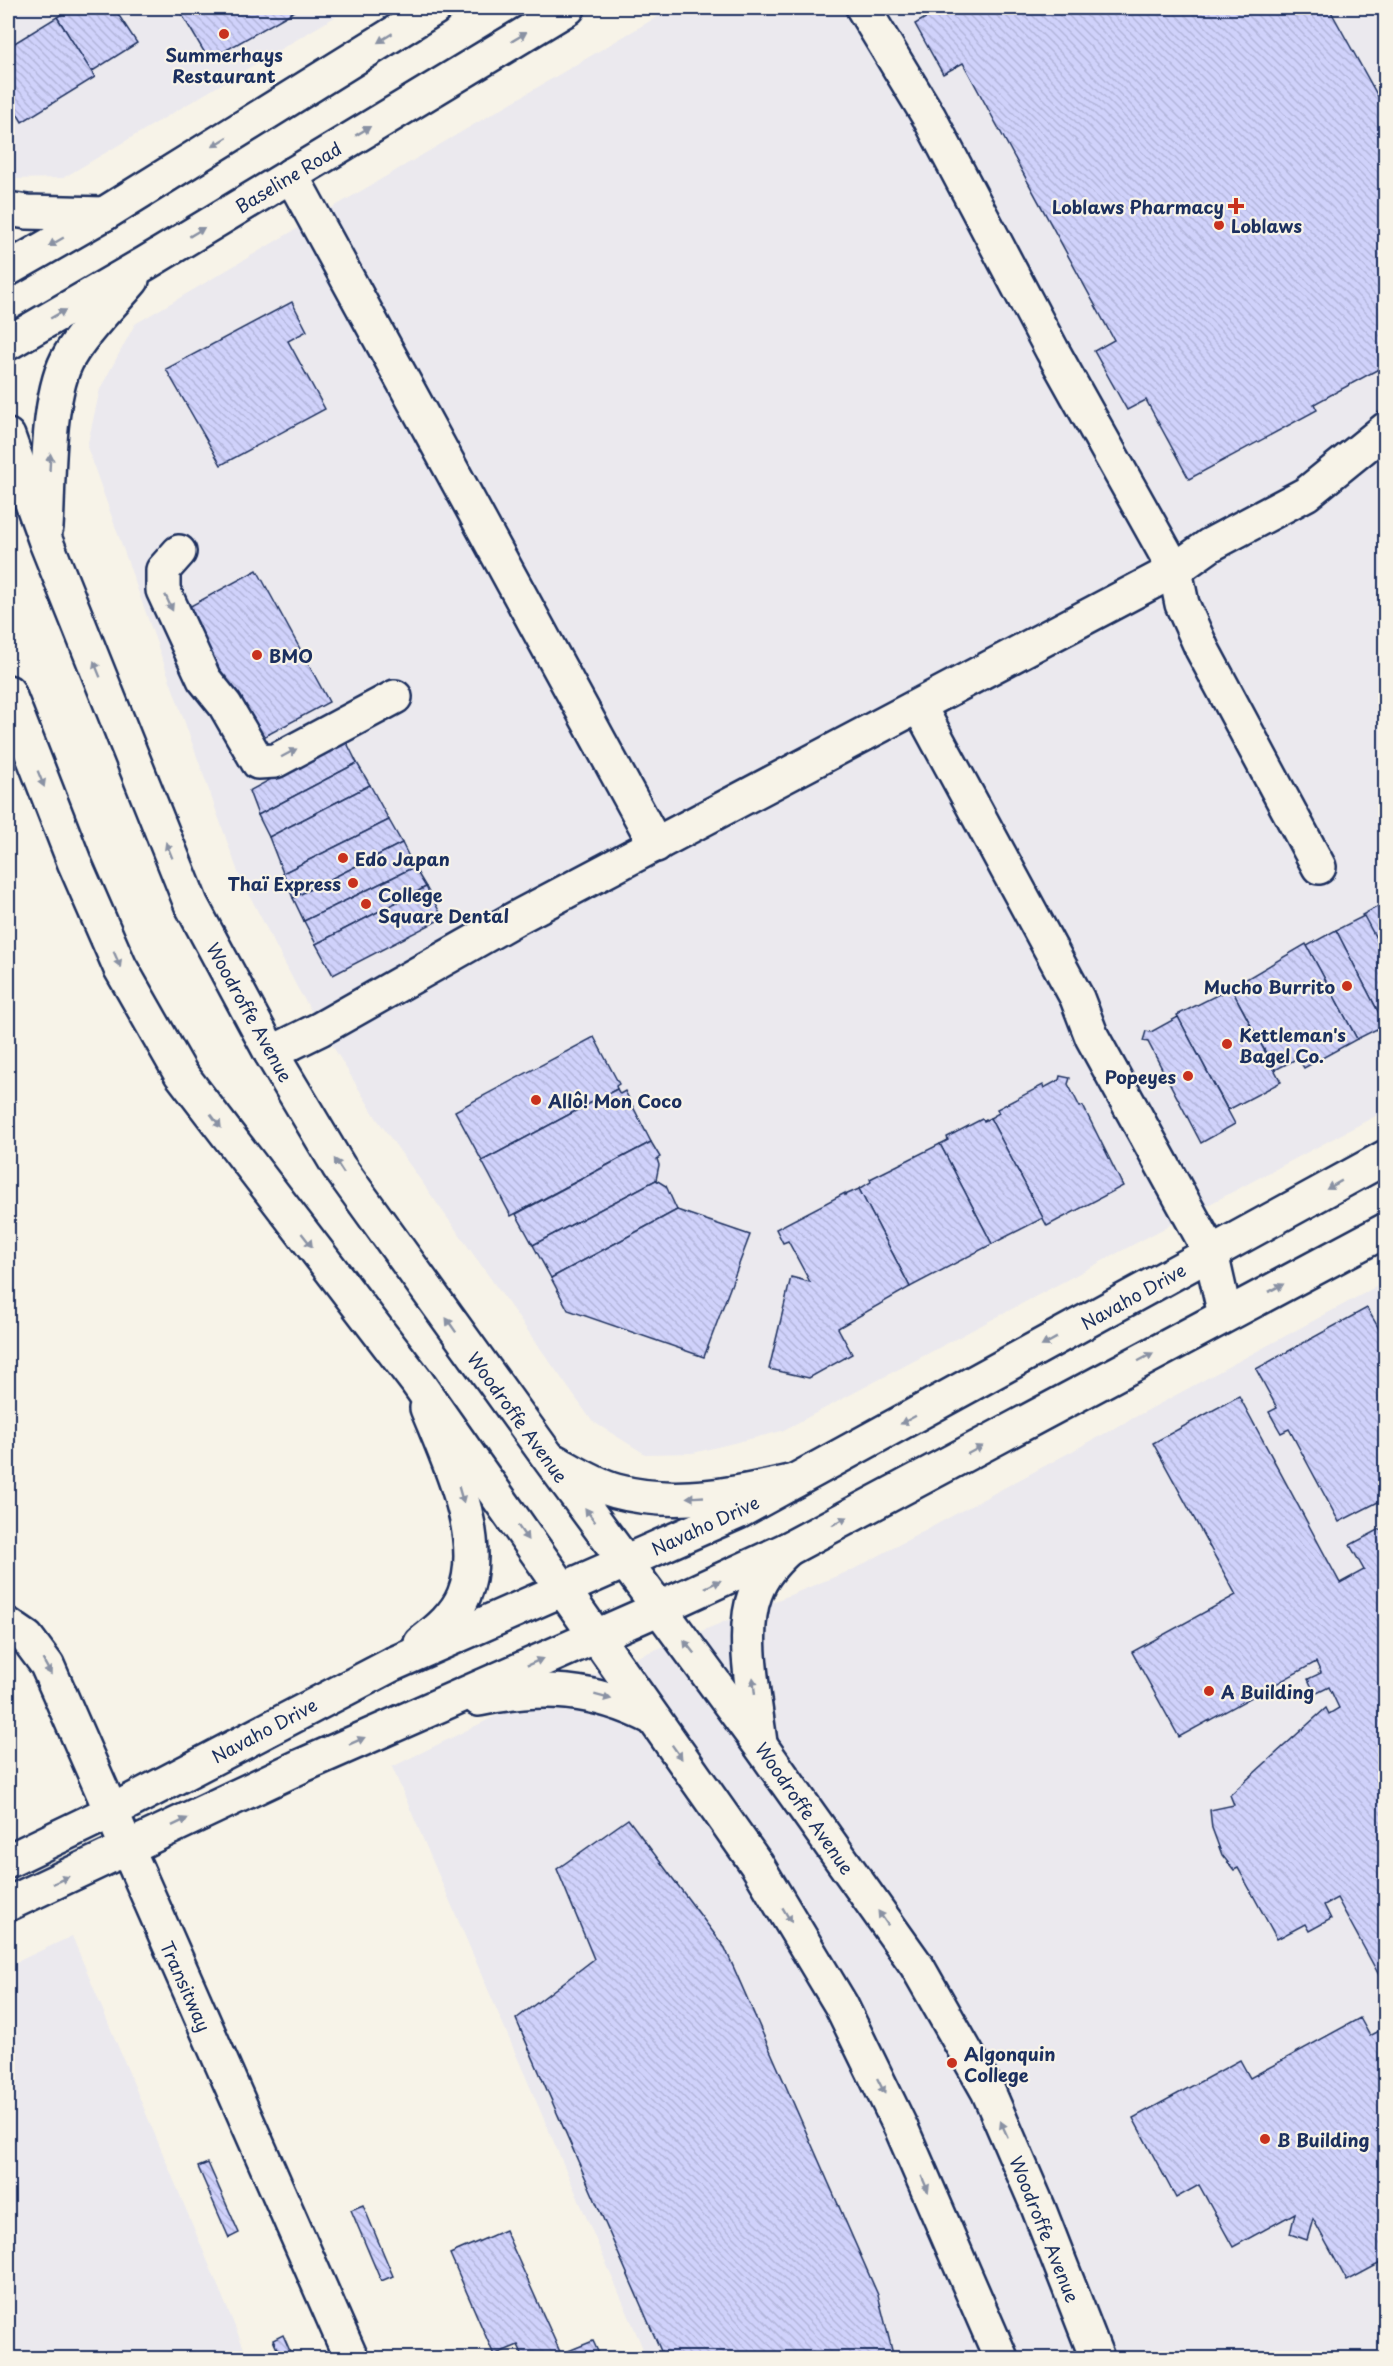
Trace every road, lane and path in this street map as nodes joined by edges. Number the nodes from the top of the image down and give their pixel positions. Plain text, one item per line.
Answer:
1 (435, 8) edge
2 (568, 8) edge
3 (863, 8) edge
4 (291, 175) junction
5 (8, 209) edge
6 (104, 214) junction
7 (147, 263) junction
8 (8, 269) edge
9 (8, 343) edge
10 (1386, 429) edge
11 (8, 436) edge
12 (46, 542) junction
13 (179, 552) dead end
14 (1175, 570) junction
15 (8, 692) edge
16 (394, 697) dead end
17 (919, 706) junction
18 (656, 845) junction
19 (1318, 867) dead end
20 (271, 1053) junction
21 (1386, 1157) edge
22 (1386, 1230) edge
23 (1210, 1253) junction
24 (1225, 1315) junction
25 (417, 1382) junction
26 (548, 1457) junction
27 (794, 1481) junction
28 (788, 1549) junction
29 (626, 1562) junction
30 (562, 1588) junction
31 (660, 1608) junction
32 (8, 1625) edge
33 (596, 1635) junction
34 (393, 1664) junction
35 (421, 1712) junction
36 (653, 1718) junction
37 (760, 1745) junction
38 (112, 1811) junction
39 (127, 1848) junction
40 (8, 1861) edge
41 (8, 1904) edge
42 (351, 2358) edge
43 (1001, 2358) edge
44 (1096, 2358) edge

1 -> 6 main road
4 -> 2 main road, Baseline Road
3 - 14 main road
7 -> 4 main road, Baseline Road
4 - 18 main road
5 - 6 main road
6 -> 8 main road
9 -> 7 main road, Baseline Road
12 -> 7 main road
10 - 14 main road
11 - 12 main road, Woodroffe Avenue
20 -> 12 main road, Woodroffe Avenue
13 -> 16 main road
14 - 17 main road
14 - 19 main road
15 -> 25 main road
17 - 18 main road
17 - 23 main road
18 - 20 main road
26 -> 20 main road, Woodroffe Avenue
21 -> 23 main road, Navaho Drive
24 -> 22 main road
23 - 24 main road
23 -> 27 main road, Navaho Drive
28 -> 24 main road
25 -> 30 main road
25 -> 34 main road
27 -> 26 main road
29 -> 26 main road, Woodroffe Avenue
27 - 29 main road, Navaho Drive
31 -> 28 main road
37 -> 28 main road
29 - 30 main road, Navaho Drive
29 - 31 main road, Woodroffe Avenue
30 - 33 main road
30 - 34 main road, Navaho Drive
31 - 33 main road
37 -> 31 main road, Woodroffe Avenue
32 -> 38 main road, Transitway
35 -> 33 main road
33 - 36 main road
34 - 38 main road, Navaho Drive
35 -> 36 main road
39 -> 35 main road
36 -> 43 main road
44 -> 37 main road, Woodroffe Avenue
38 - 39 main road, Transitway
38 - 40 main road, Navaho Drive
41 -> 39 main road
39 - 42 main road, Transitway

